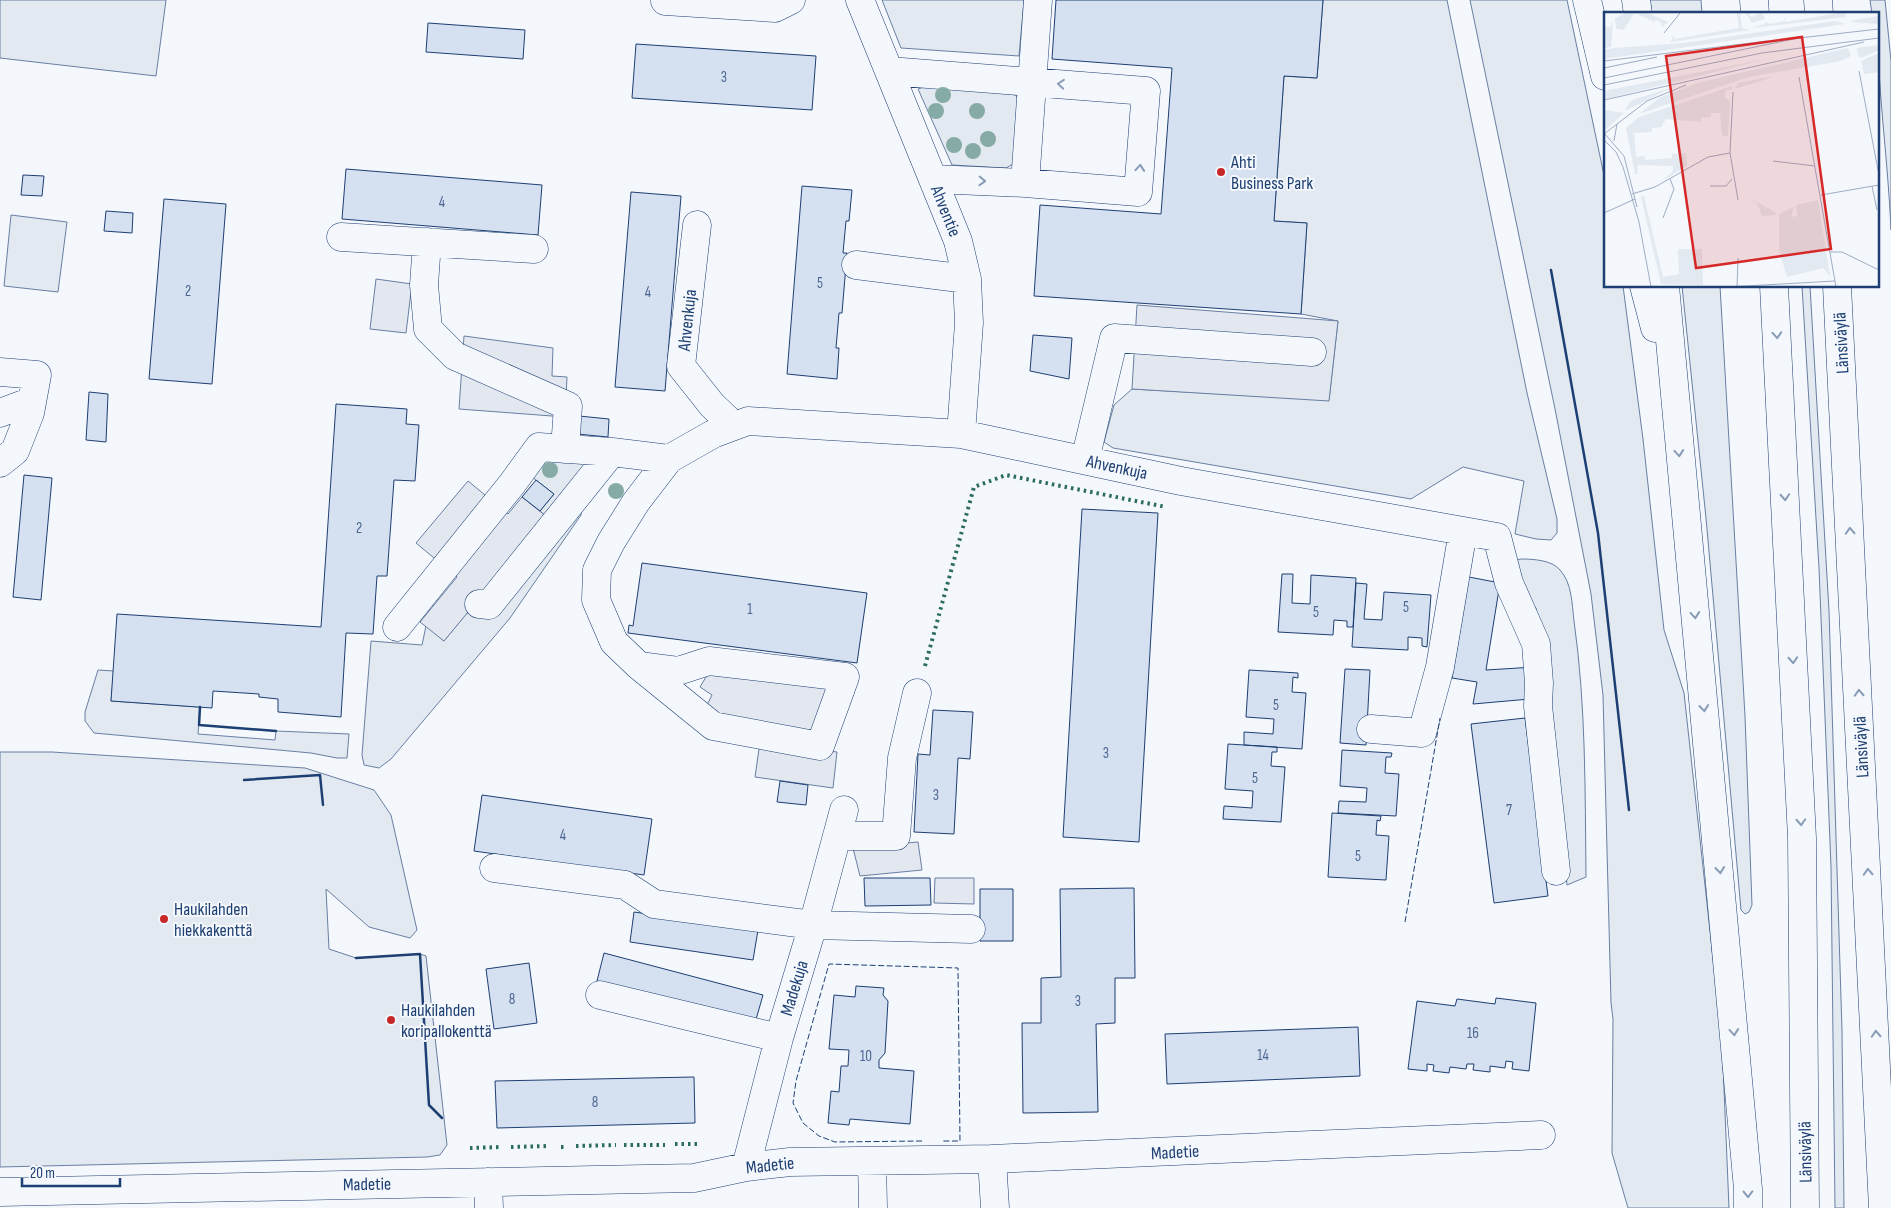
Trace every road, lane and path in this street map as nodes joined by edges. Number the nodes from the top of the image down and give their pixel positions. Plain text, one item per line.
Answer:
1 (791, 0) edge
2 (860, 0) edge
3 (1038, 0) edge
4 (1588, 0) edge
5 (665, 1) dead end
6 (889, 71) junction
7 (1604, 72) edge
8 (1032, 82) junction
9 (933, 179) junction
10 (1025, 183) junction
11 (697, 225) dead end
12 (341, 237) dead end
13 (427, 242) junction
14 (534, 249) dead end
15 (856, 265) dead end
16 (967, 279) junction
17 (1645, 288) edge
18 (1665, 288) edge
19 (1774, 288) edge
20 (1837, 288) edge
21 (1312, 352) dead end
22 (0, 372) edge
23 (35, 388) junction
24 (1675, 404) junction
25 (0, 414) edge
26 (734, 426) junction
27 (961, 434) junction
28 (552, 448) junction
29 (612, 452) junction
30 (669, 459) junction
31 (1085, 460) junction
32 (0, 463) edge
33 (1463, 531) junction
34 (479, 604) dead end
35 (397, 627) dead end
36 (639, 666) junction
37 (917, 693) dead end
38 (1371, 730) dead end
39 (844, 810) dead end
40 (838, 836) junction
41 (494, 868) dead end
42 (1556, 870) dead end
43 (813, 925) junction
44 (971, 929) dead end
45 (600, 995) dead end
46 (779, 1038) junction
47 (1891, 1067) edge
48 (1541, 1136) dead end
49 (992, 1160) junction
50 (872, 1161) junction
51 (746, 1167) junction
52 (0, 1192) edge
53 (489, 1195) edge
54 (1884, 1198) edge
55 (873, 1208) edge
56 (995, 1208) edge
57 (1748, 1208) edge
58 (1805, 1208) edge

1 - 5 main road
2 - 6 main road, Ahventie
3 - 8 main road
4 - 7 main road
6 - 8 main road
6 - 9 main road, Ahventie
8 - 10 main road
10 -> 8 main road
9 -> 10 main road
9 - 16 main road, Ahventie
11 - 26 main road, Ahvenkuja
12 - 13 main road
13 - 14 main road
13 - 28 main road
15 - 16 main road
16 - 27 main road, Ahventie
17 - 24 main road
18 - 24 main road
19 -> 58 main road, Länsiväylä
54 -> 20 main road, Länsiväylä
21 - 31 main road
22 - 23 main road
23 - 25 main road
23 - 32 main road
24 -> 57 main road
26 - 27 main road, Ahvenkuja
26 - 30 main road, Ahvenkuja
27 - 31 main road, Ahvenkuja
28 - 29 main road
28 - 35 main road
29 - 30 main road
29 - 34 main road
30 - 36 main road, Ahvenkuja
31 - 33 main road, Ahvenkuja
33 - 38 main road
33 - 42 main road, Ahvenkuja
36 - 36 main road, Ahvenkuja
37 - 40 main road
39 - 40 main road, Madekuja
40 - 43 main road, Madekuja
41 - 43 main road
43 - 44 main road
43 - 46 main road, Madekuja
45 - 46 main road
46 - 51 main road, Madekuja
47 - 54 main road
48 - 49 main road, Madetie
49 - 50 main road, Madetie
49 - 56 main road
50 - 51 main road, Madetie
50 - 55 main road
51 - 53 main road, Madetie
52 - 53 main road, Madetie

